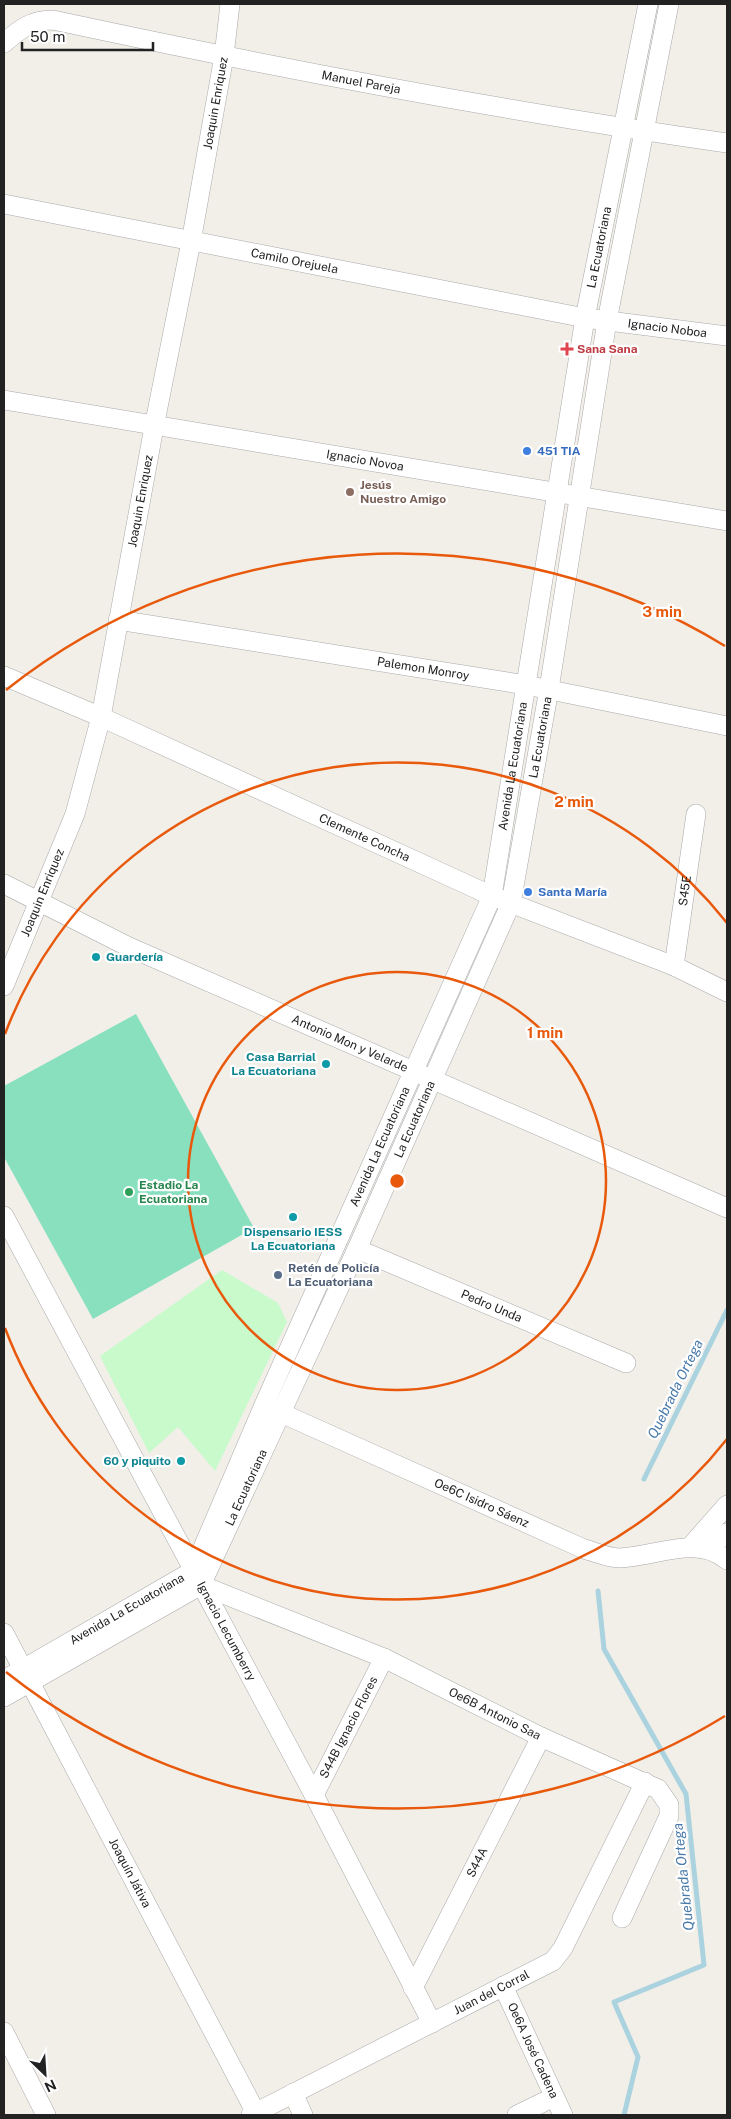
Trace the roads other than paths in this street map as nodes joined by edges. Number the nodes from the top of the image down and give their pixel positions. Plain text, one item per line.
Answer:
1 (230, 4) edge
2 (648, 4) edge
3 (669, 4) edge
4 (4, 43) edge
5 (224, 56) junction
6 (623, 128) junction
7 (643, 131) junction
8 (727, 143) edge
9 (4, 204) edge
10 (192, 242) junction
11 (585, 318) junction
12 (607, 321) junction
13 (727, 336) edge
14 (4, 400) edge
15 (154, 427) junction
16 (556, 493) junction
17 (578, 496) junction
18 (727, 522) edge
19 (118, 620) junction
20 (4, 676) edge
21 (526, 685) junction
22 (549, 689) junction
23 (101, 717) junction
24 (727, 726) edge
25 (696, 814) dead end
26 (4, 884) edge
27 (492, 896) junction
28 (38, 902) junction
29 (511, 903) junction
30 (674, 966) junction
31 (4, 986) edge
32 (727, 992) edge
33 (414, 1071) junction
34 (431, 1080) junction
35 (727, 1208) edge
36 (4, 1216) edge
37 (357, 1249) junction
38 (626, 1363) dead end
39 (272, 1409) junction
40 (727, 1504) edge
41 (727, 1533) edge
42 (699, 1548) junction
43 (727, 1560) edge
44 (197, 1578) junction
45 (4, 1633) edge
46 (384, 1658) junction
47 (26, 1676) junction
48 (4, 1680) edge
49 (4, 1696) edge
50 (541, 1737) junction
51 (645, 1782) junction
52 (314, 1795) junction
53 (622, 1918) dead end
54 (503, 1986) junction
55 (412, 1988) junction
56 (432, 2023) junction
57 (4, 2032) edge
58 (293, 2094) junction
59 (554, 2097) junction
60 (254, 2114) edge
61 (46, 2115) edge
62 (302, 2115) edge
63 (517, 2115) edge
64 (563, 2115) edge

1 - 5 street, Joaquin Enriquez
2 - 6 street, La Ecuatoriana
3 - 7 street, La Ecuatoriana
4 - 5 street, Manuel Pareja
5 - 6 street, Manuel Pareja
5 - 10 street, Joaquin Enriquez
6 - 7 street, Manuel Pareja
6 - 11 street, La Ecuatoriana
7 - 8 street, Manuel Pareja
7 - 12 street, La Ecuatoriana
9 - 10 street, Camilo Orejuela
10 - 11 street, Camilo Orejuela
10 - 15 street, Joaquin Enriquez
11 - 12 street, Camilo Orejuela
11 - 16 street, La Ecuatoriana
12 - 13 street, Ignacio Noboa
12 - 17 street, La Ecuatoriana
14 - 15 street, Ignacio Novoa
15 - 16 street, Ignacio Novoa
15 - 19 street, Joaquin Enriquez
16 - 17 street, Ignacio Novoa
16 - 21 street, Avenida La Ecuatoriana
17 - 18 street, Ignacio Novoa
17 - 22 street, La Ecuatoriana
19 - 21 street, Palemon Monroy
19 - 23 street, Joaquin Enriquez
20 - 23 street, Clemente Concha
21 - 22 street, Palemon Monroy
21 - 27 street, Avenida La Ecuatoriana
22 - 24 street, Palemon Monroy
22 - 29 street, La Ecuatoriana
23 - 27 street, Clemente Concha
23 - 28 street, Joaquin Enriquez
25 - 30 street, S45E
26 - 28 street, Antonio Mon y Velarde
27 - 29 street, Clemente Concha
27 - 33 street, Avenida La Ecuatoriana
28 - 31 street, Joaquin Enriquez
28 - 33 street, Antonio Mon y Velarde
29 - 30 street, Clemente Concha
29 - 34 street, La Ecuatoriana
30 - 32 street, Clemente Concha
33 - 34 street, Antonio Mon y Velarde
33 - 39 street, Avenida La Ecuatoriana
34 - 35 street, Antonio Mon y Velarde
34 - 37 street, La Ecuatoriana
36 - 44 street, Ignacio Lecumberry
37 - 38 street, Pedro Unda
37 - 39 street, La Ecuatoriana
39 - 42 street, Oe6C Isidro Sáenz
39 - 44 street, La Ecuatoriana
40 - 42 street
41 - 42 street
42 - 43 street
44 - 46 street, Oe6B Antonio Saa
44 - 47 street
44 - 52 street, Ignacio Lecumberry
45 - 47 street, Joaquín Játiva
46 - 50 street, Oe6B Antonio Saa
46 - 52 street, S44B Ignacio Flores
47 - 48 street
47 - 49 street
47 - 60 street, Joaquín Játiva
50 - 51 street, Oe6B Antonio Saa
50 - 55 street, S44A
51 - 53 street, Oe6B Antonio Saa
51 - 54 street, Juan del Corral
52 - 55 street, Ignacio Lecumberry
54 - 56 street, Juan del Corral
54 - 59 street, Oe6A José Cadena
55 - 56 street, Ignacio Lecumberry
56 - 58 street, Juan del Corral
57 - 61 street
58 - 60 street, Juan del Corral
58 - 62 street
59 - 63 street
59 - 64 street, Oe6A José Cadena

